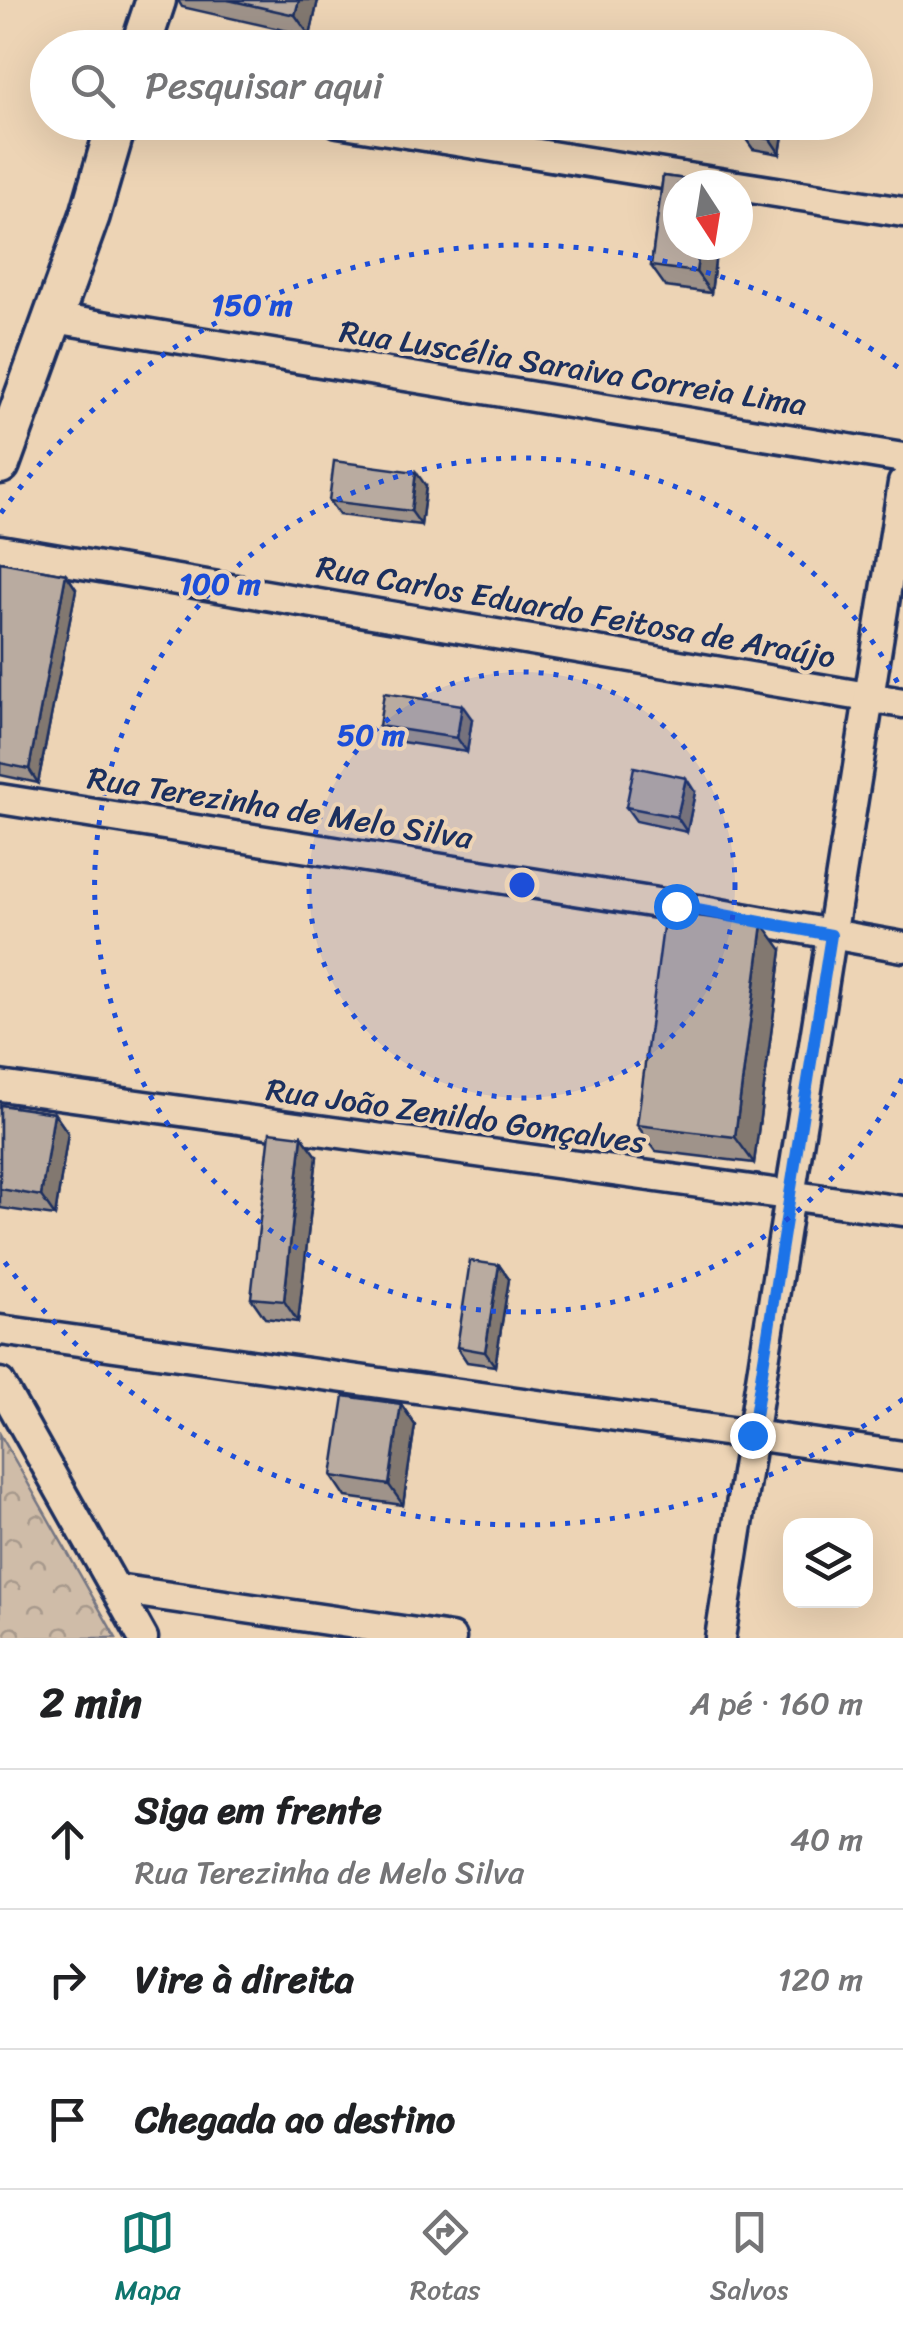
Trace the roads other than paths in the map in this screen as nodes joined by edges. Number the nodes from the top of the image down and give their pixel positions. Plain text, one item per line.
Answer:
1 (156, 0) edge
2 (146, 30) edge
3 (112, 140) edge
4 (450, 140) edge
5 (663, 174) edge
6 (753, 189) edge
7 (903, 212) edge
8 (54, 318) junction
9 (903, 458) edge
10 (0, 464) edge
11 (903, 483) edge
12 (0, 550) edge
13 (869, 698) junction
14 (903, 703) edge
15 (0, 799) edge
16 (831, 935) junction
17 (903, 947) edge
18 (0, 1086) edge
19 (790, 1198) junction
20 (903, 1211) edge
21 (0, 1330) edge
22 (0, 1383) edge
23 (752, 1435) junction
24 (903, 1456) edge
25 (116, 1589) junction
26 (143, 1638) edge
27 (451, 1638) edge
28 (720, 1638) edge

1 - 2 street
3 - 8 street
4 - 5 street
6 - 7 street
8 - 9 street, Rua Luscélia Saraiva Correia Lima
8 - 10 street
11 - 13 street
12 - 13 street, Rua Carlos Eduardo Feitosa de Araújo
13 - 14 street, Rua Carlos Eduardo Feitosa de Araújo
13 - 16 street
15 - 16 street, Rua Terezinha de Melo Silva
16 - 17 street, Rua Terezinha de Melo Silva
16 - 19 street
18 - 19 street, Rua João Zenildo Gonçalves
19 - 20 street, Rua João Zenildo Gonçalves
19 - 23 street
21 - 23 street
22 - 25 street
23 - 24 street
23 - 28 street
25 - 26 street
25 - 27 street

